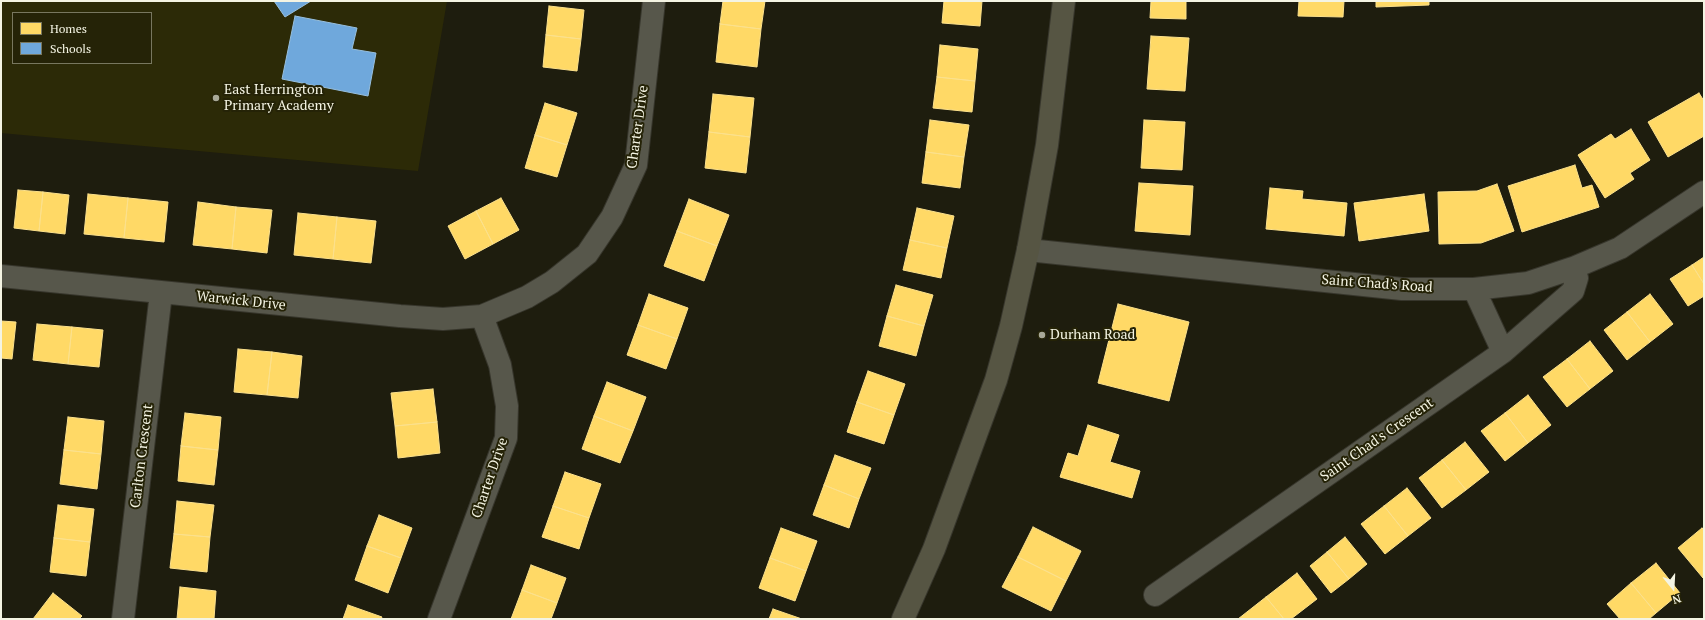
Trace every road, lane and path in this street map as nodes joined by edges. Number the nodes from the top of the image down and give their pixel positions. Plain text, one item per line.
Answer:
1 (654, 1) edge
2 (1064, 1) edge
3 (1704, 192) edge
4 (1028, 250) junction
5 (1573, 268) junction
6 (1, 276) edge
7 (1474, 289) junction
8 (161, 293) junction
9 (482, 316) junction
10 (1503, 352) junction
11 (1155, 594) dead end
12 (123, 619) edge
13 (438, 619) edge
14 (903, 619) edge

1 - 9 street, Charter Drive
2 - 4 highway
3 - 5 street, Saint Chad's Road
4 - 7 street, Saint Chad's Road
4 - 14 highway
5 - 7 street, Saint Chad's Road
5 - 10 street, Saint Chad's Crescent
6 - 8 street, Warwick Drive
7 - 10 street
8 - 9 street, Warwick Drive
8 - 12 street, Carlton Crescent
9 - 13 street, Charter Drive
10 - 11 street, Saint Chad's Crescent

